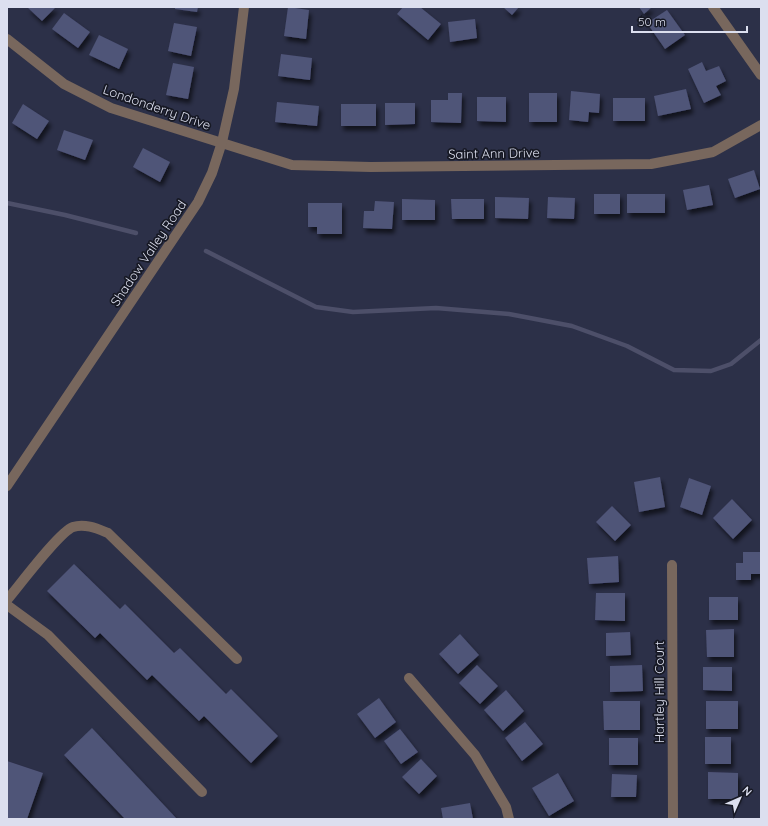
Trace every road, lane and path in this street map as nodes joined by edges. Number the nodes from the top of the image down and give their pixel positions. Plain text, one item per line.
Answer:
1 (244, 7) edge
2 (713, 7) edge
3 (7, 39) edge
4 (761, 75) edge
5 (761, 125) edge
6 (222, 142) junction
7 (7, 486) edge
8 (672, 565) dead end
9 (7, 600) edge
10 (7, 605) edge
11 (237, 659) dead end
12 (409, 678) dead end
13 (202, 792) dead end
14 (509, 819) edge
15 (672, 819) edge

1 - 6 street, Shadow Valley Road
2 - 4 street
3 - 6 street, Londonderry Drive
5 - 6 street, Saint Ann Drive
6 - 7 street, Shadow Valley Road
8 - 15 street, Hartley Hill Court
9 - 11 street
10 - 13 street
12 - 14 street

